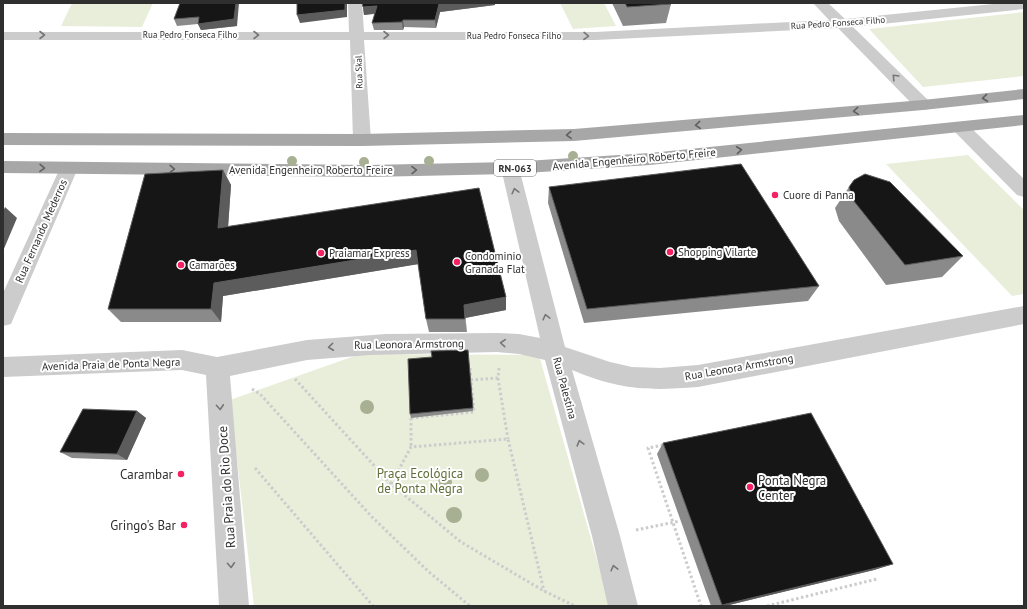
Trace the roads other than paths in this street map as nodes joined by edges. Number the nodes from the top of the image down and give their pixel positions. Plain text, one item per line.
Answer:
1 (355, 3) edge
2 (820, 3) edge
3 (1024, 5) edge
4 (842, 24) junction
5 (357, 35) junction
6 (3, 36) edge
7 (1024, 94) edge
8 (923, 105) junction
9 (1024, 120) edge
10 (960, 127) junction
11 (3, 139) edge
12 (362, 140) junction
13 (3, 167) edge
14 (69, 168) junction
15 (510, 168) junction
16 (1024, 190) edge
17 (1024, 315) edge
18 (3, 317) edge
19 (555, 352) junction
20 (3, 367) edge
21 (217, 368) junction
22 (234, 606) edge
23 (623, 606) edge

1 - 5 street, Rua Skal
2 - 4 street
3 - 4 street, Rua Pedro Fonseca Filho
5 -> 4 street, Rua Pedro Fonseca Filho
8 -> 4 street
6 -> 5 street, Rua Pedro Fonseca Filho
5 - 12 street, Rua Skal
7 -> 8 main road
8 -> 12 main road
9 - 10 main road, Avenida Engenheiro Roberto Freire / RN-063
15 -> 10 main road, Avenida Engenheiro Roberto Freire / RN-063
10 - 16 street
11 - 12 main road
13 -> 14 main road, Avenida Engenheiro Roberto Freire / RN-063
14 -> 15 main road, Avenida Engenheiro Roberto Freire / RN-063
14 - 18 street, Rua Fernando Mederros
19 -> 15 street, Rua Palestina
17 - 19 street, Rua Leonora Armstrong
19 -> 21 street, Rua Leonora Armstrong
23 -> 19 street, Rua Palestina
20 - 21 street, Avenida Praia de Ponta Negra
21 -> 22 street, Rua Praia do Rio Doce

